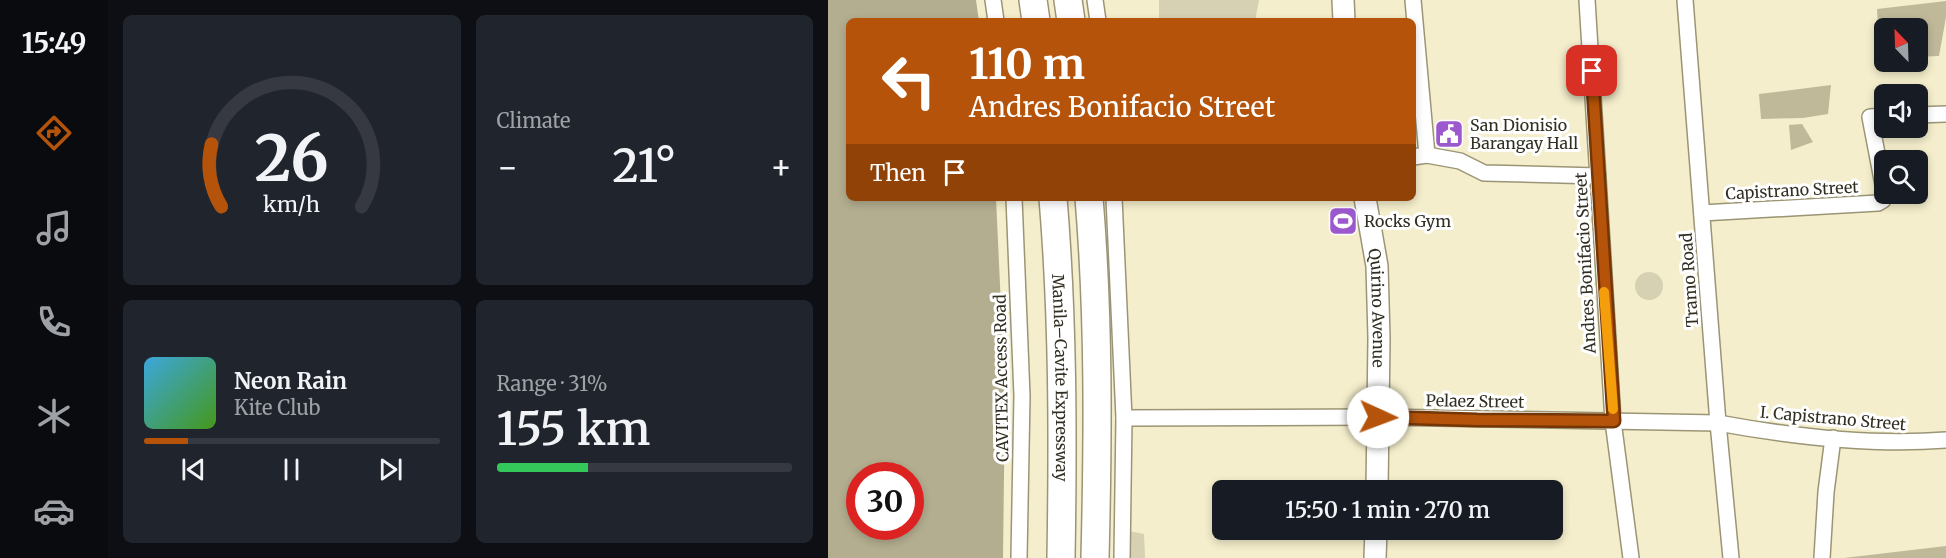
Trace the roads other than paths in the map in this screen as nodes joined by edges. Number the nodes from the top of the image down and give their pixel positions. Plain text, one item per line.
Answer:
1 (993, 0) edge
2 (1033, 0) edge
3 (1068, 0) edge
4 (1095, 0) edge
5 (1343, 0) edge
6 (1413, 0) edge
7 (1587, 0) edge
8 (1685, 0) edge
9 (996, 18) edge
10 (1036, 18) edge
11 (1071, 18) edge
12 (1098, 18) edge
13 (1344, 18) edge
14 (1414, 18) edge
15 (1416, 67) edge
16 (1946, 114) edge
17 (1928, 115) edge
18 (1874, 117) edge
19 (1876, 150) edge
20 (1420, 156) edge
21 (1598, 176) junction
22 (1014, 201) edge
23 (1053, 201) edge
24 (1089, 201) edge
25 (1114, 201) edge
26 (1366, 201) edge
27 (1874, 203) edge
28 (1702, 213) junction
29 (1378, 417) junction
30 (1124, 418) junction
31 (1614, 421) junction
32 (1718, 423) junction
33 (1833, 438) junction
34 (1946, 440) edge
35 (1377, 480) edge
36 (1376, 540) edge
37 (1019, 558) edge
38 (1061, 558) edge
39 (1095, 558) edge
40 (1122, 558) edge
41 (1375, 558) edge
42 (1631, 558) edge
43 (1731, 558) edge
44 (1822, 558) edge

1 - 9 street
2 - 10 highway
3 - 11 highway
4 - 12 street
5 - 13 main road
6 - 14 street
7 - 21 street, Andres Bonifacio Street
8 - 28 street, Tramo Road
15 - 20 street
16 - 17 street
18 - 19 street
20 - 21 street
21 - 31 street, Andres Bonifacio Street
22 - 37 street, CAVITEX Access Road
23 - 38 highway, Manila–Cavite Expressway
24 - 39 highway
25 - 30 street
26 - 29 main road, Quirino Avenue
27 - 28 street, Capistrano Street
28 - 32 street, Tramo Road
29 - 30 street, Pelaez Street
29 - 31 street, Pelaez Street
29 - 35 main road, Quirino Avenue
30 - 40 street
31 - 32 street, Pelaez Street
31 - 42 street, Andres Bonifacio Street
32 - 33 street, I. Capistrano Street
32 - 43 street, Tramo Road
33 - 34 street, I. Capistrano Street
33 - 44 street
36 - 41 main road

